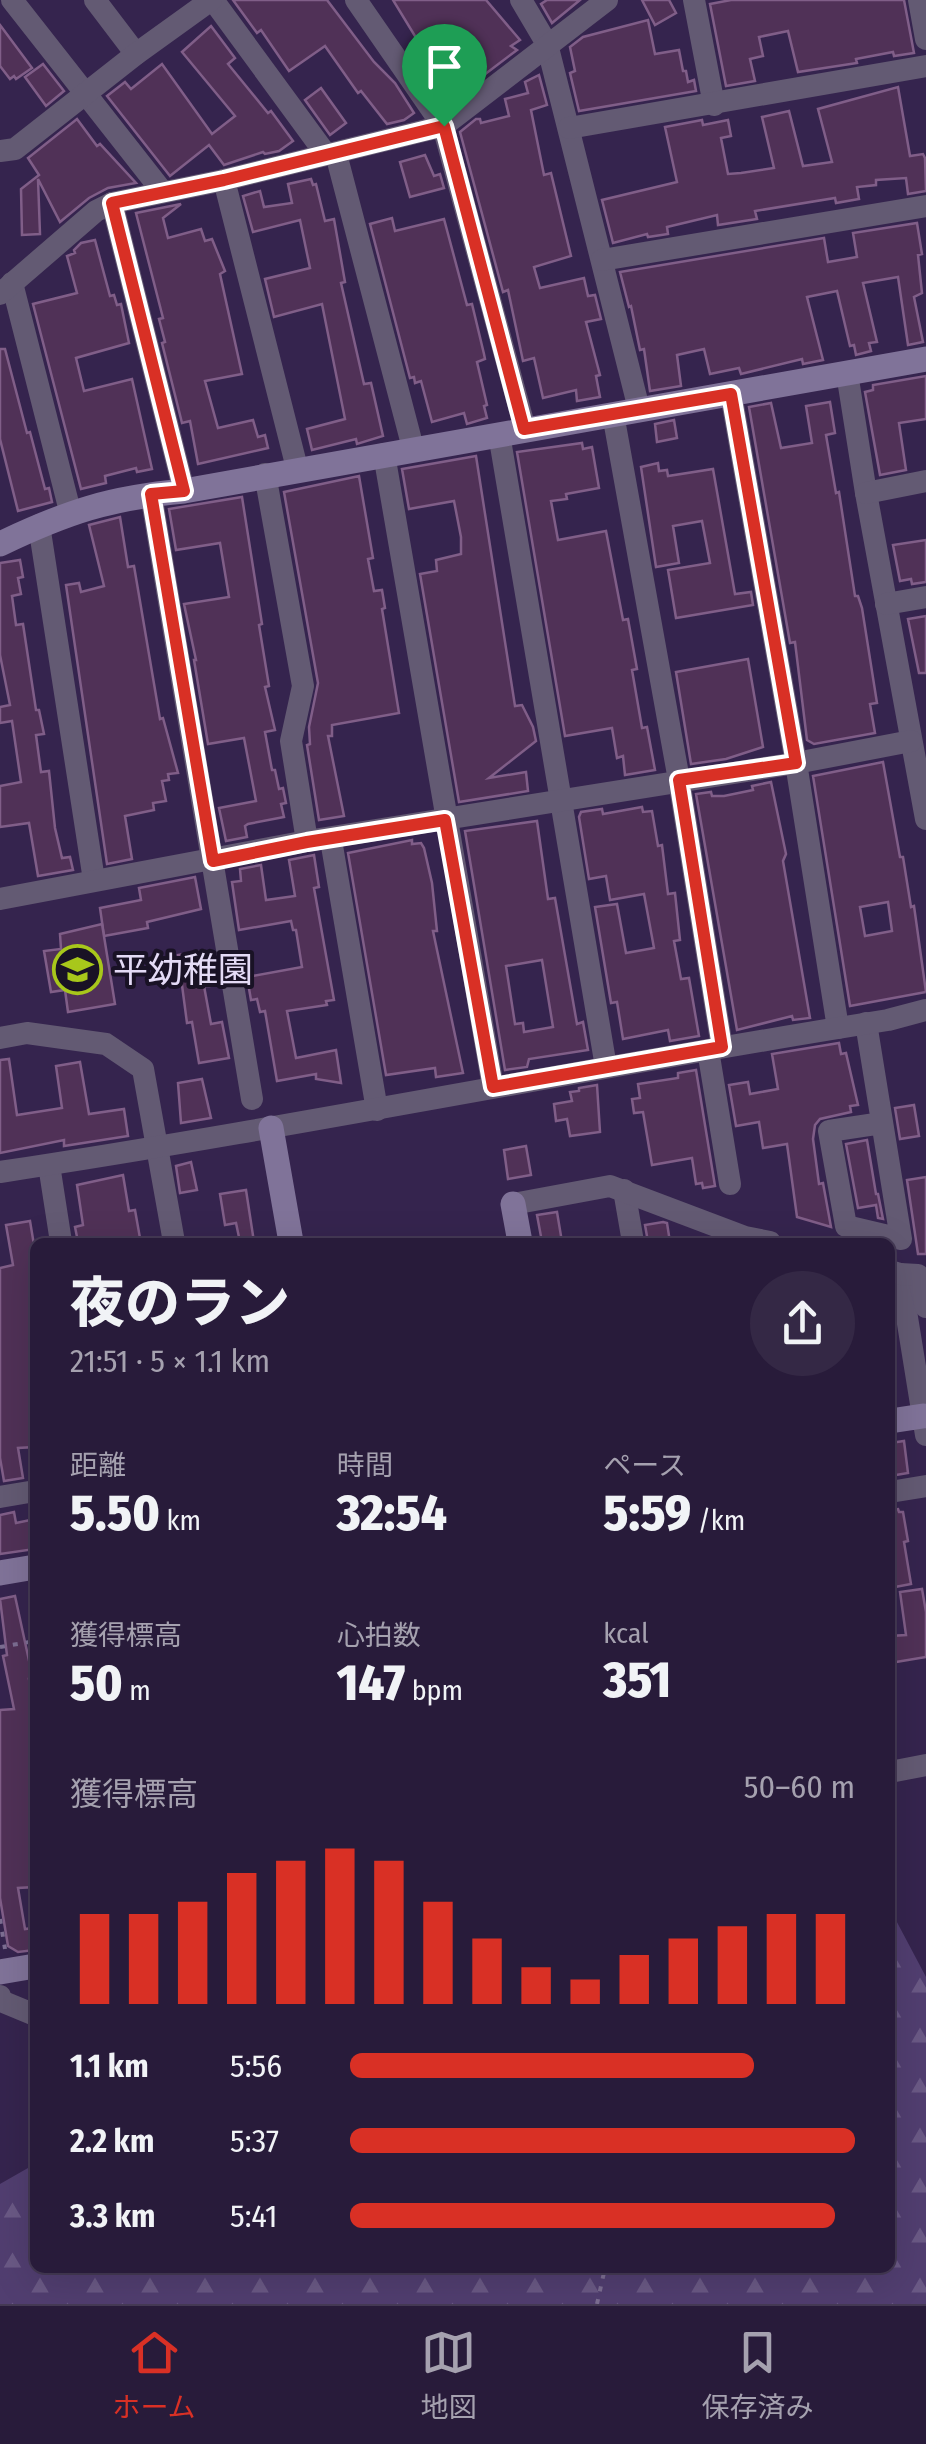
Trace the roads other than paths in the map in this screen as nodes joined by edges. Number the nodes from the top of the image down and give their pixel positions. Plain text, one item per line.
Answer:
1 (12, 0) edge
2 (95, 0) edge
3 (212, 0) edge
4 (356, 0) edge
5 (521, 0) edge
6 (607, 0) edge
7 (694, 0) edge
8 (919, 0) edge
9 (926, 39) edge
10 (547, 44) junction
11 (136, 54) junction
12 (925, 74) edge
13 (85, 93) junction
14 (714, 105) junction
15 (444, 126) junction
16 (570, 128) junction
17 (0, 150) edge
18 (330, 154) junction
19 (224, 180) junction
20 (162, 191) junction
21 (112, 203) junction
22 (926, 206) edge
23 (602, 260) junction
24 (6, 288) edge
25 (926, 359) edge
26 (847, 373) junction
27 (731, 394) junction
28 (626, 412) junction
29 (512, 431) junction
30 (413, 448) junction
31 (384, 454) junction
32 (297, 468) junction
33 (265, 474) junction
34 (926, 481) edge
35 (184, 491) junction
36 (866, 493) junction
37 (151, 494) junction
38 (70, 511) junction
39 (39, 526) junction
40 (0, 544) edge
41 (926, 597) edge
42 (886, 604) junction
43 (915, 727) edge
44 (796, 763) junction
45 (679, 780) junction
46 (562, 798) junction
47 (445, 820) junction
48 (926, 820) edge
49 (331, 840) junction
50 (307, 842) junction
51 (213, 861) junction
52 (94, 880) junction
53 (0, 899) edge
54 (926, 1010) edge
55 (866, 1023) junction
56 (838, 1028) junction
57 (0, 1038) edge
58 (715, 1048) junction
59 (606, 1066) junction
60 (493, 1087) junction
61 (252, 1099) dead end
62 (377, 1110) junction
63 (882, 1123) junction
64 (271, 1128) junction
65 (158, 1148) junction
66 (49, 1165) junction
67 (0, 1172) edge
68 (730, 1184) dead end
69 (624, 1190) junction
70 (513, 1204) joint
71 (60, 1238) edge
72 (173, 1238) edge
73 (289, 1238) edge
74 (519, 1238) edge
75 (632, 1238) edge
76 (741, 1238) edge
77 (895, 1272) edge
78 (926, 1308) edge
79 (901, 1344) edge
80 (895, 1422) edge
81 (925, 1425) edge
82 (926, 1486) edge
83 (895, 1491) edge
84 (30, 1492) edge
85 (0, 1497) edge
86 (30, 1568) edge
87 (0, 1573) edge
88 (926, 1765) edge
89 (895, 1771) edge
90 (5, 1964) edge
91 (30, 1966) edge
92 (0, 1996) edge
93 (30, 2013) edge

1 - 13 street
2 - 11 street
3 - 11 street
3 - 18 street
4 - 15 street
5 - 10 street
6 - 10 street
7 - 14 street
8 - 9 street
10 - 15 street
10 - 16 street
11 - 13 street
12 - 14 street
13 - 17 street
13 - 20 street
14 - 16 street
15 - 18 street
15 - 29 street
16 - 23 street
18 - 19 street
18 - 30 street
19 - 20 street
19 - 32 street
20 - 21 street
21 - 24 street
21 - 35 street
22 - 23 street
23 - 28 street
24 - 38 street
25 - 26 street
26 - 27 street
26 - 36 street
27 - 28 street
27 - 44 street
28 - 29 street
28 - 45 street
29 - 30 street
29 - 46 street
30 - 31 street
31 - 32 street
31 - 47 street
32 - 33 street
33 - 35 street
33 - 50 street
34 - 36 street
35 - 37 street
36 - 42 street
37 - 38 street
37 - 51 street
38 - 39 street
39 - 40 street
39 - 52 street
41 - 42 street
42 - 43 street
43 - 44 street
43 - 48 street
44 - 45 street
44 - 56 street
45 - 46 street
45 - 58 street
46 - 47 street
46 - 59 street
47 - 49 street
47 - 60 street
49 - 50 street
49 - 62 street
50 - 51 street
51 - 52 street
51 - 61 street
52 - 53 street
54 - 55 street
55 - 56 street
55 - 63 street
56 - 58 street
57 - 65 street
58 - 59 street
58 - 68 street
59 - 60 street
60 - 62 street
62 - 64 street
63 - 63 street
64 - 65 street
64 - 73 street
65 - 66 street
65 - 72 street
66 - 67 street
66 - 71 street
69 - 70 street
69 - 75 street
69 - 76 street
70 - 74 street
77 - 78 street
77 - 79 street
79 - 81 street
80 - 81 street
82 - 83 street
84 - 85 street
86 - 87 street
88 - 89 street
90 - 91 street
92 - 93 street

